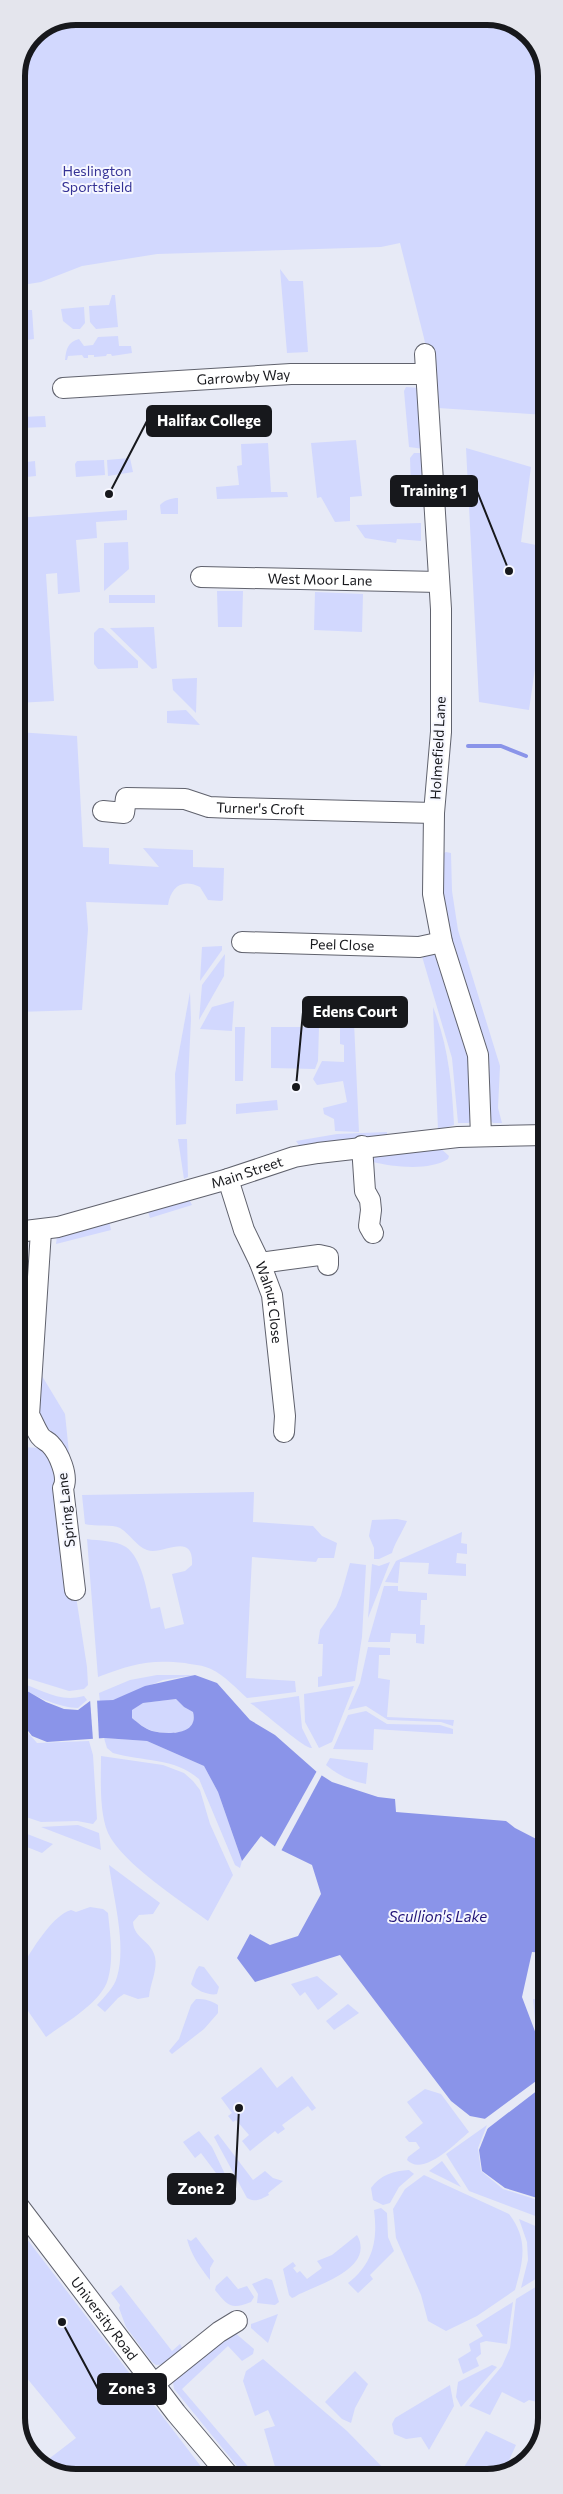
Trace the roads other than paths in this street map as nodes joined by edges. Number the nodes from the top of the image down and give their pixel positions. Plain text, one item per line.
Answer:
1 (425, 364) joint
2 (63, 388) dead end
3 (201, 577) dead end
4 (438, 582) junction
5 (102, 811) dead end
6 (434, 813) junction
7 (242, 942) dead end
8 (442, 942) junction
9 (538, 1134) edge
10 (481, 1136) junction
11 (362, 1146) junction
12 (228, 1179) junction
13 (41, 1231) junction
14 (25, 1232) edge
15 (373, 1233) dead end
16 (260, 1263) junction
17 (328, 1265) dead end
18 (284, 1432) dead end
19 (75, 1590) dead end
20 (25, 2215) edge
21 (237, 2321) dead end
22 (154, 2384) junction
23 (223, 2469) edge

1 - 2 street, Garrowby Way
1 - 4 street, Holmefield Lane
3 - 4 street, West Moor Lane
4 - 6 street, Holmefield Lane
5 - 6 street, Turner's Croft
6 - 8 street, Holmefield Lane
7 - 8 street, Peel Close
8 - 10 street, Holmefield Lane
9 - 10 street, Main Street
10 - 11 street, Main Street
11 - 12 street, Main Street
11 - 15 street
12 - 13 street, Main Street
12 - 16 street, Walnut Close
13 - 14 street, Main Street
13 - 19 street, Spring Lane
16 - 17 street
16 - 18 street, Walnut Close
20 - 22 street, University Road
21 - 22 street
22 - 23 street, University Road

